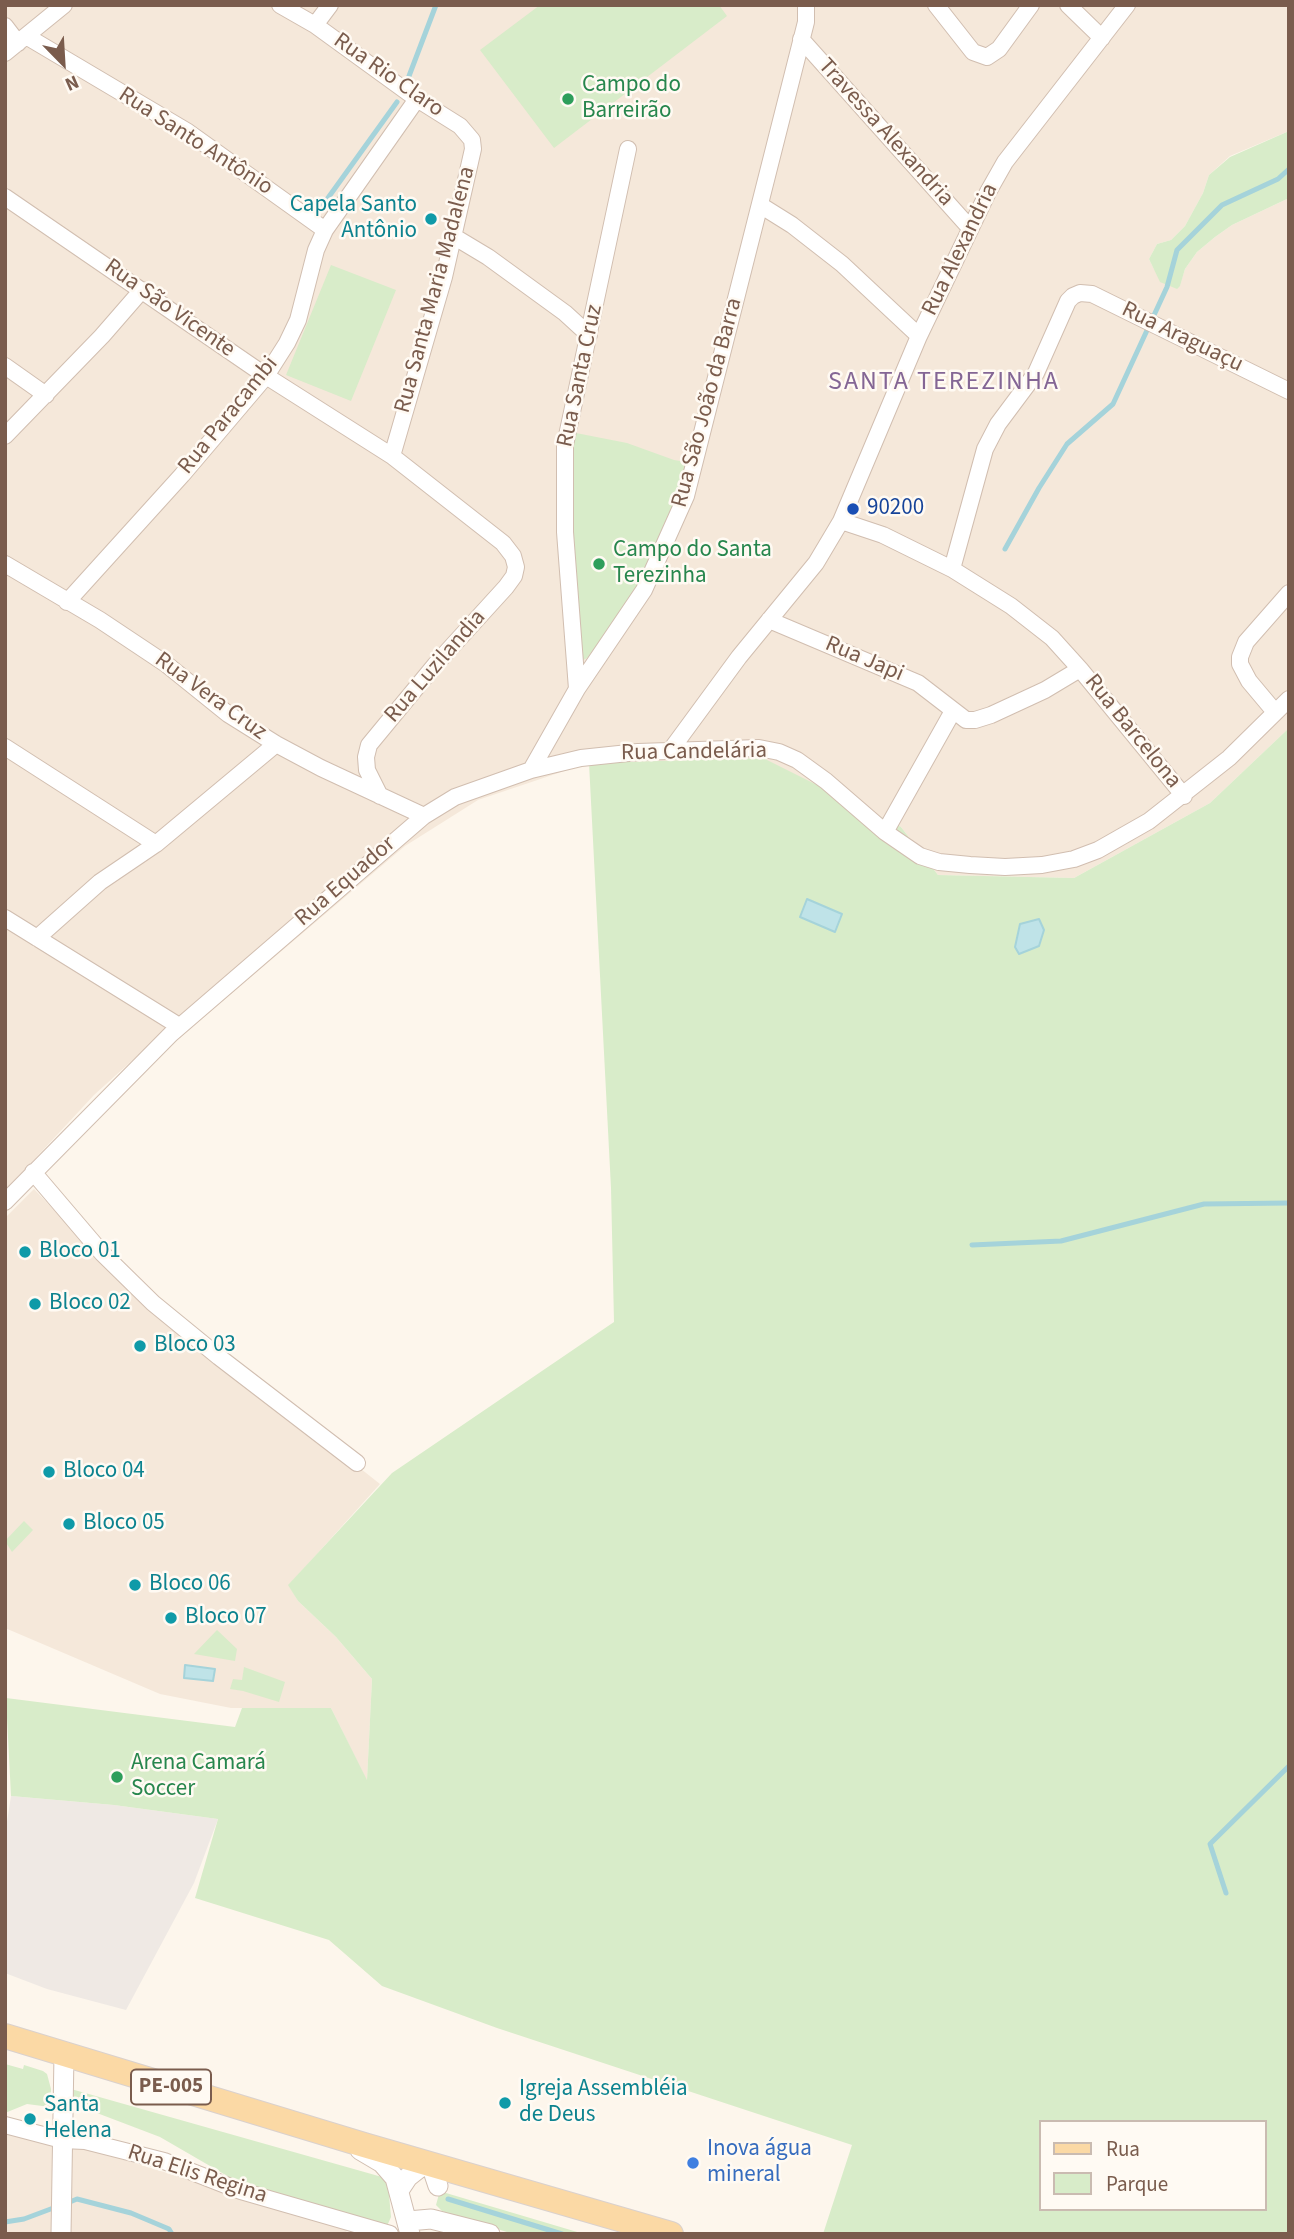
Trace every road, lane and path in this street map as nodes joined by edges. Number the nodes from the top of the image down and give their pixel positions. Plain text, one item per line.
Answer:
1 (64, 5) edge
2 (280, 5) edge
3 (330, 5) edge
4 (806, 5) edge
5 (936, 5) edge
6 (1031, 5) edge
7 (1068, 5) edge
8 (1127, 5) edge
9 (315, 25) junction
10 (5, 26) edge
11 (1102, 38) junction
12 (801, 39) junction
13 (16, 44) edge
14 (417, 99) junction
15 (460, 126) joint
16 (628, 149) dead end
17 (5, 197) edge
18 (760, 205) junction
19 (969, 227) junction
20 (325, 230) junction
21 (453, 236) junction
22 (142, 290) junction
23 (589, 335) junction
24 (919, 336) junction
25 (5, 366) edge
26 (266, 376) junction
27 (1289, 391) edge
28 (46, 395) junction
29 (5, 436) edge
30 (392, 456) junction
31 (841, 522) junction
32 (503, 543) joint
33 (5, 564) edge
34 (952, 569) junction
35 (1289, 593) edge
36 (67, 602) junction
37 (769, 620) junction
38 (1080, 669) junction
39 (577, 689) junction
40 (1289, 699) edge
41 (953, 711) junction
42 (1275, 712) junction
43 (276, 744) junction
44 (5, 747) edge
45 (670, 751) junction
46 (531, 770) junction
47 (380, 796) junction
48 (1184, 796) junction
49 (424, 816) junction
50 (885, 832) junction
51 (156, 844) junction
52 (5, 919) edge
53 (37, 938) junction
54 (179, 1026) junction
55 (33, 1172) junction
56 (5, 1202) edge
57 (357, 1463) dead end
58 (5, 2036) edge
59 (64, 2054) junction
60 (5, 2125) edge
61 (338, 2137) junction
62 (62, 2140) junction
63 (441, 2174) junction
64 (400, 2189) junction
65 (431, 2219) junction
66 (409, 2227) edge
67 (355, 2230) edge
68 (388, 2233) edge
69 (61, 2234) edge
70 (490, 2234) edge
71 (671, 2234) edge

1 - 13 street
2 - 9 street, Rua Rio Claro
3 - 9 street
4 - 12 street, Rua São João da Barra
5 - 6 street
7 - 11 street
8 - 11 street, Rua Alexandria
9 - 14 street, Rua Rio Claro
10 - 13 street
11 - 19 street, Rua Alexandria
12 - 18 street, Rua São João da Barra
12 - 19 street, Travessa Alexandria
13 - 20 street, Rua Santo Antônio
14 - 15 street, Rua Rio Claro
14 - 20 street, Rua Paracambi
15 - 21 street, Rua Santa Maria Madalena
16 - 23 street, Rua Santa Cruz
17 - 22 street, Rua São Vicente
18 - 24 street
18 - 39 street, Rua São João da Barra
19 - 24 street, Rua Alexandria
20 - 26 street, Rua Paracambi
21 - 23 street
21 - 30 street, Rua Santa Maria Madalena
22 - 26 street, Rua São Vicente
22 - 28 street
23 - 39 street, Rua Santa Cruz
24 - 31 street, Rua Alexandria
25 - 28 street
26 - 30 street, Rua São Vicente
26 - 36 street, Rua Paracambi
27 - 34 street, Rua Araguaçu
28 - 29 street
30 - 32 street, Rua São Vicente
31 - 34 street
31 - 37 street, Rua Alexandria
32 - 47 street, Rua Luzilandia
33 - 36 street, Rua Vera Cruz
34 - 38 street
35 - 42 street
36 - 43 street, Rua Vera Cruz
37 - 41 street, Rua Japi
37 - 45 street, Rua Alexandria
38 - 41 street
38 - 48 street, Rua Barcelona
39 - 46 street, Rua São João da Barra
40 - 42 street, Rua Candelária
41 - 50 street
42 - 48 street, Rua Candelária
43 - 47 street, Rua Vera Cruz
43 - 51 street
44 - 51 street
45 - 46 street, Rua Candelária
45 - 50 street, Rua Candelária
46 - 49 street, Rua Equador
47 - 49 street, Rua Vera Cruz
48 - 50 street, Rua Candelária
49 - 54 street, Rua Equador
51 - 53 street
52 - 53 street
53 - 54 street
54 - 55 street, Rua Equador
55 - 56 street, Rua Equador
55 - 57 street
58 - 59 main road, PE-005
59 - 61 main road, PE-005
59 - 62 street
60 - 62 street, Rua Elis Regina
61 - 63 main road, PE-005
61 - 64 street
62 - 67 street, Rua Elis Regina
62 - 69 street
63 - 64 street
63 - 65 street
63 - 71 main road, PE-005
64 - 66 street
65 - 66 street
65 - 70 street
66 - 68 street, Rua Elis Regina
67 - 68 street, Rua Elis Regina

